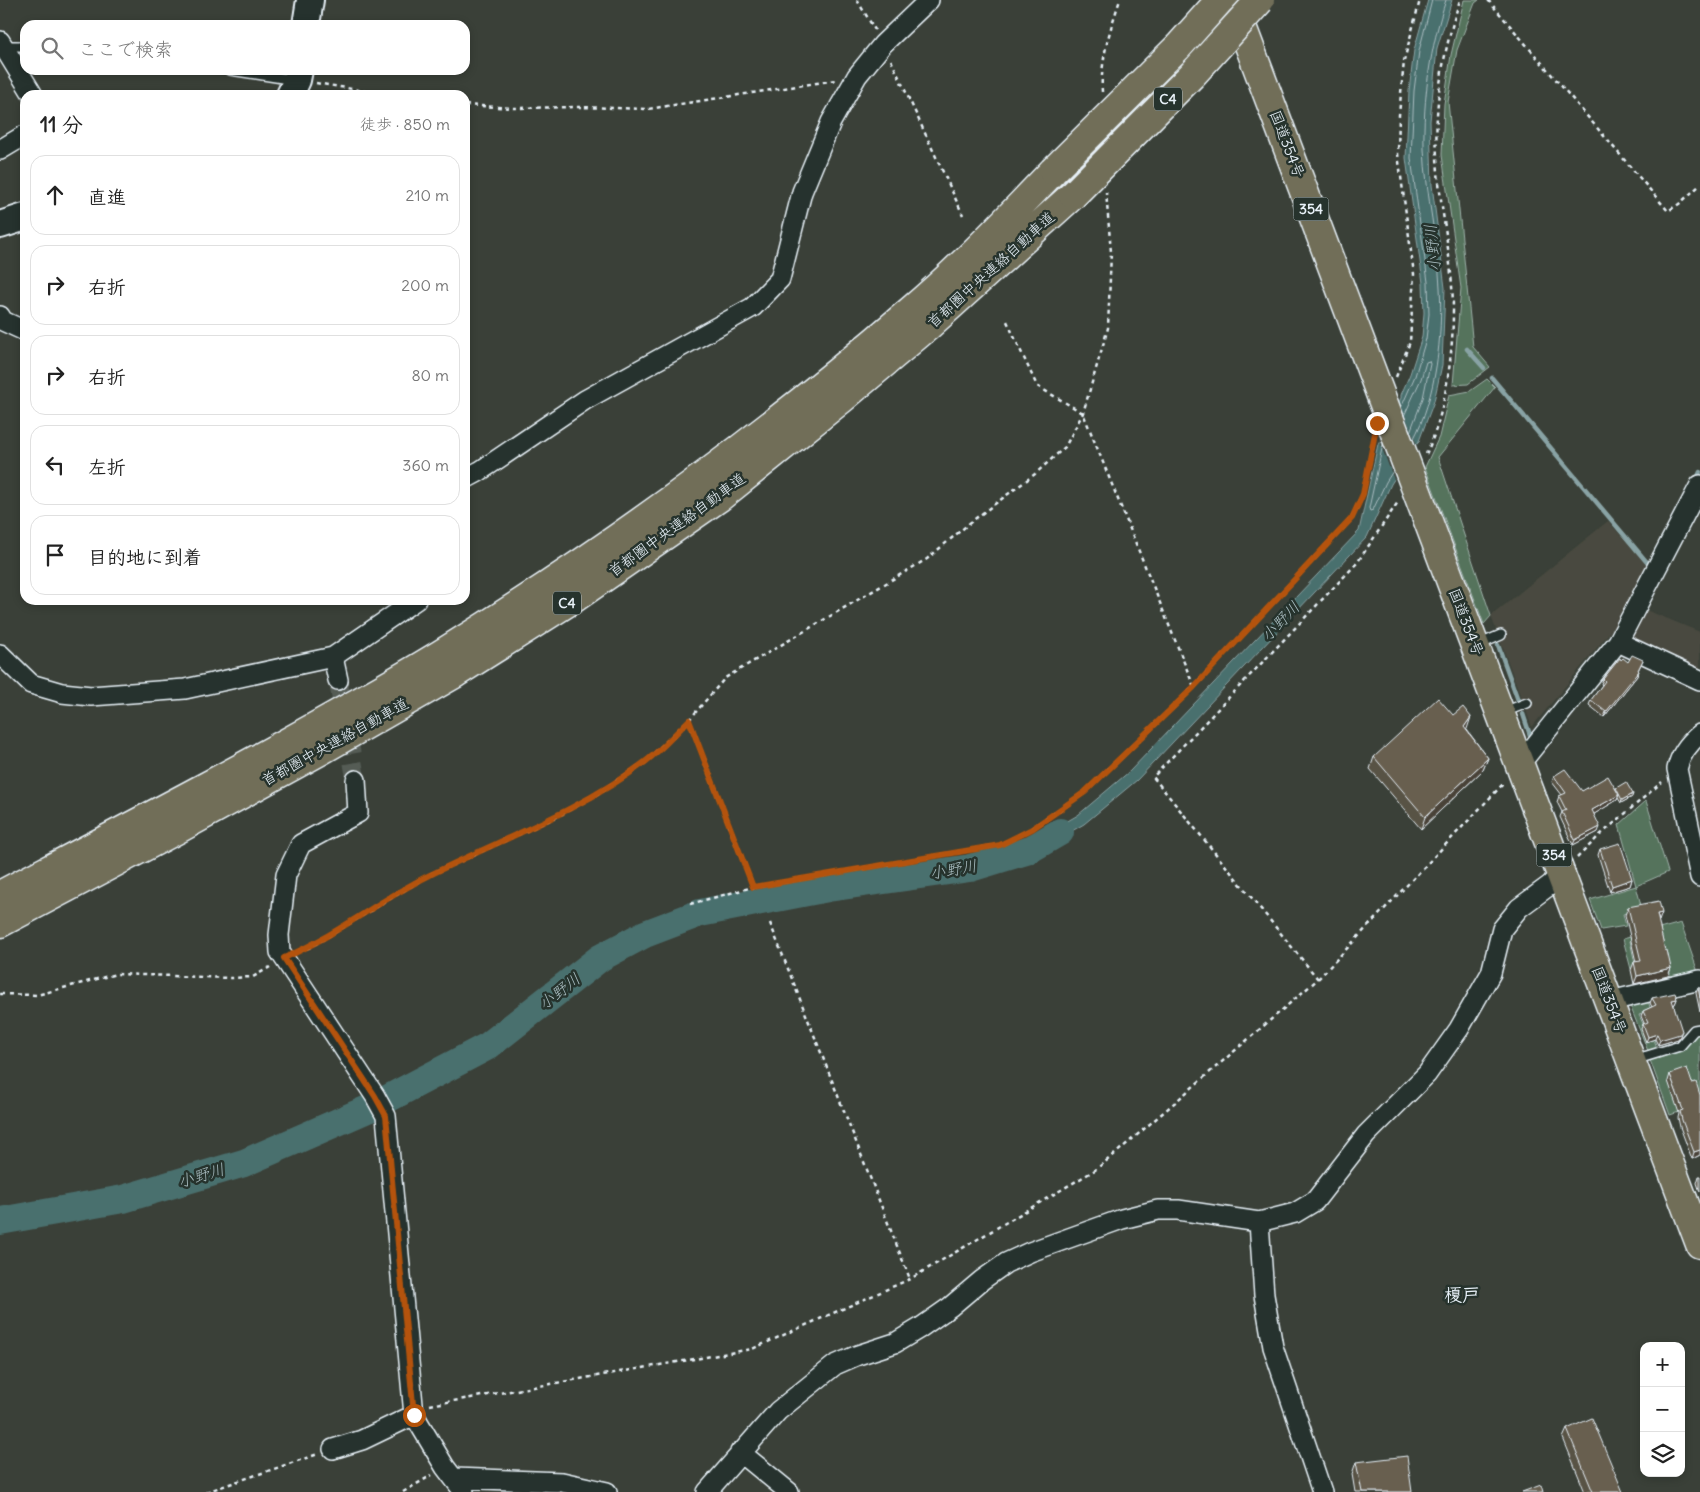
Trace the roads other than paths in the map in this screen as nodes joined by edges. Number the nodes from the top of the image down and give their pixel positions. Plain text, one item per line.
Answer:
1 (310, 0) edge
2 (929, 0) edge
3 (1220, 0) edge
4 (1232, 0) edge
5 (1260, 0) edge
6 (307, 20) edge
7 (2, 43) edge
8 (20, 45) edge
9 (20, 73) edge
10 (21, 75) edge
11 (251, 75) edge
12 (296, 86) edge
13 (30, 90) edge
14 (20, 138) edge
15 (0, 150) edge
16 (20, 219) edge
17 (0, 225) edge
18 (0, 316) edge
19 (20, 329) edge
20 (470, 476) edge
21 (1700, 485) edge
22 (405, 605) edge
23 (1501, 635) dead end
24 (1618, 642) junction
25 (1475, 646) junction
26 (0, 654) edge
27 (333, 657) junction
28 (338, 680) tunnel mouth
29 (1700, 680) edge
30 (1527, 703) dead end
31 (1501, 714) junction
32 (1700, 734) edge
33 (1520, 764) junction
34 (356, 780) tunnel mouth
35 (1561, 874) junction
36 (1700, 877) edge
37 (0, 895) edge
38 (0, 923) edge
39 (1700, 980) edge
40 (1610, 1001) junction
41 (1700, 1029) edge
42 (1632, 1061) junction
43 (1259, 1222) junction
44 (1700, 1244) edge
45 (414, 1415) junction
46 (333, 1449) road end
47 (740, 1452) junction
48 (454, 1479) edge
49 (606, 1492) edge
50 (707, 1492) edge
51 (789, 1492) edge
52 (1322, 1492) edge

1 - 6 street
2 - 20 street
3 - 37 highway, 首都圏中央連絡自動車道 / C4, bridge
4 - 25 highway, 国道354号 / 354
5 - 38 highway, 首都圏中央連絡自動車道 / C4, bridge
7 - 8 lane
7 - 9 street
10 - 13 street
11 - 12 lane
14 - 15 street
16 - 17 street
18 - 19 street
21 - 24 street
22 - 27 street
23 - 25 lane
24 - 29 street
24 - 33 street
25 - 31 highway, 国道354号 / 354
26 - 27 street
27 - 28 street
30 - 31 lane
31 - 33 highway, 国道354号 / 354
32 - 36 street
33 - 35 highway, 国道354号 / 354
34 - 45 street
35 - 40 highway, 国道354号 / 354
35 - 43 street
39 - 40 street
40 - 42 highway, 国道354号 / 354
41 - 42 lane
42 - 44 highway, 国道354号 / 354
43 - 47 street
43 - 52 street
45 - 46 street
45 - 48 street
47 - 50 street
47 - 51 street
48 - 49 street

